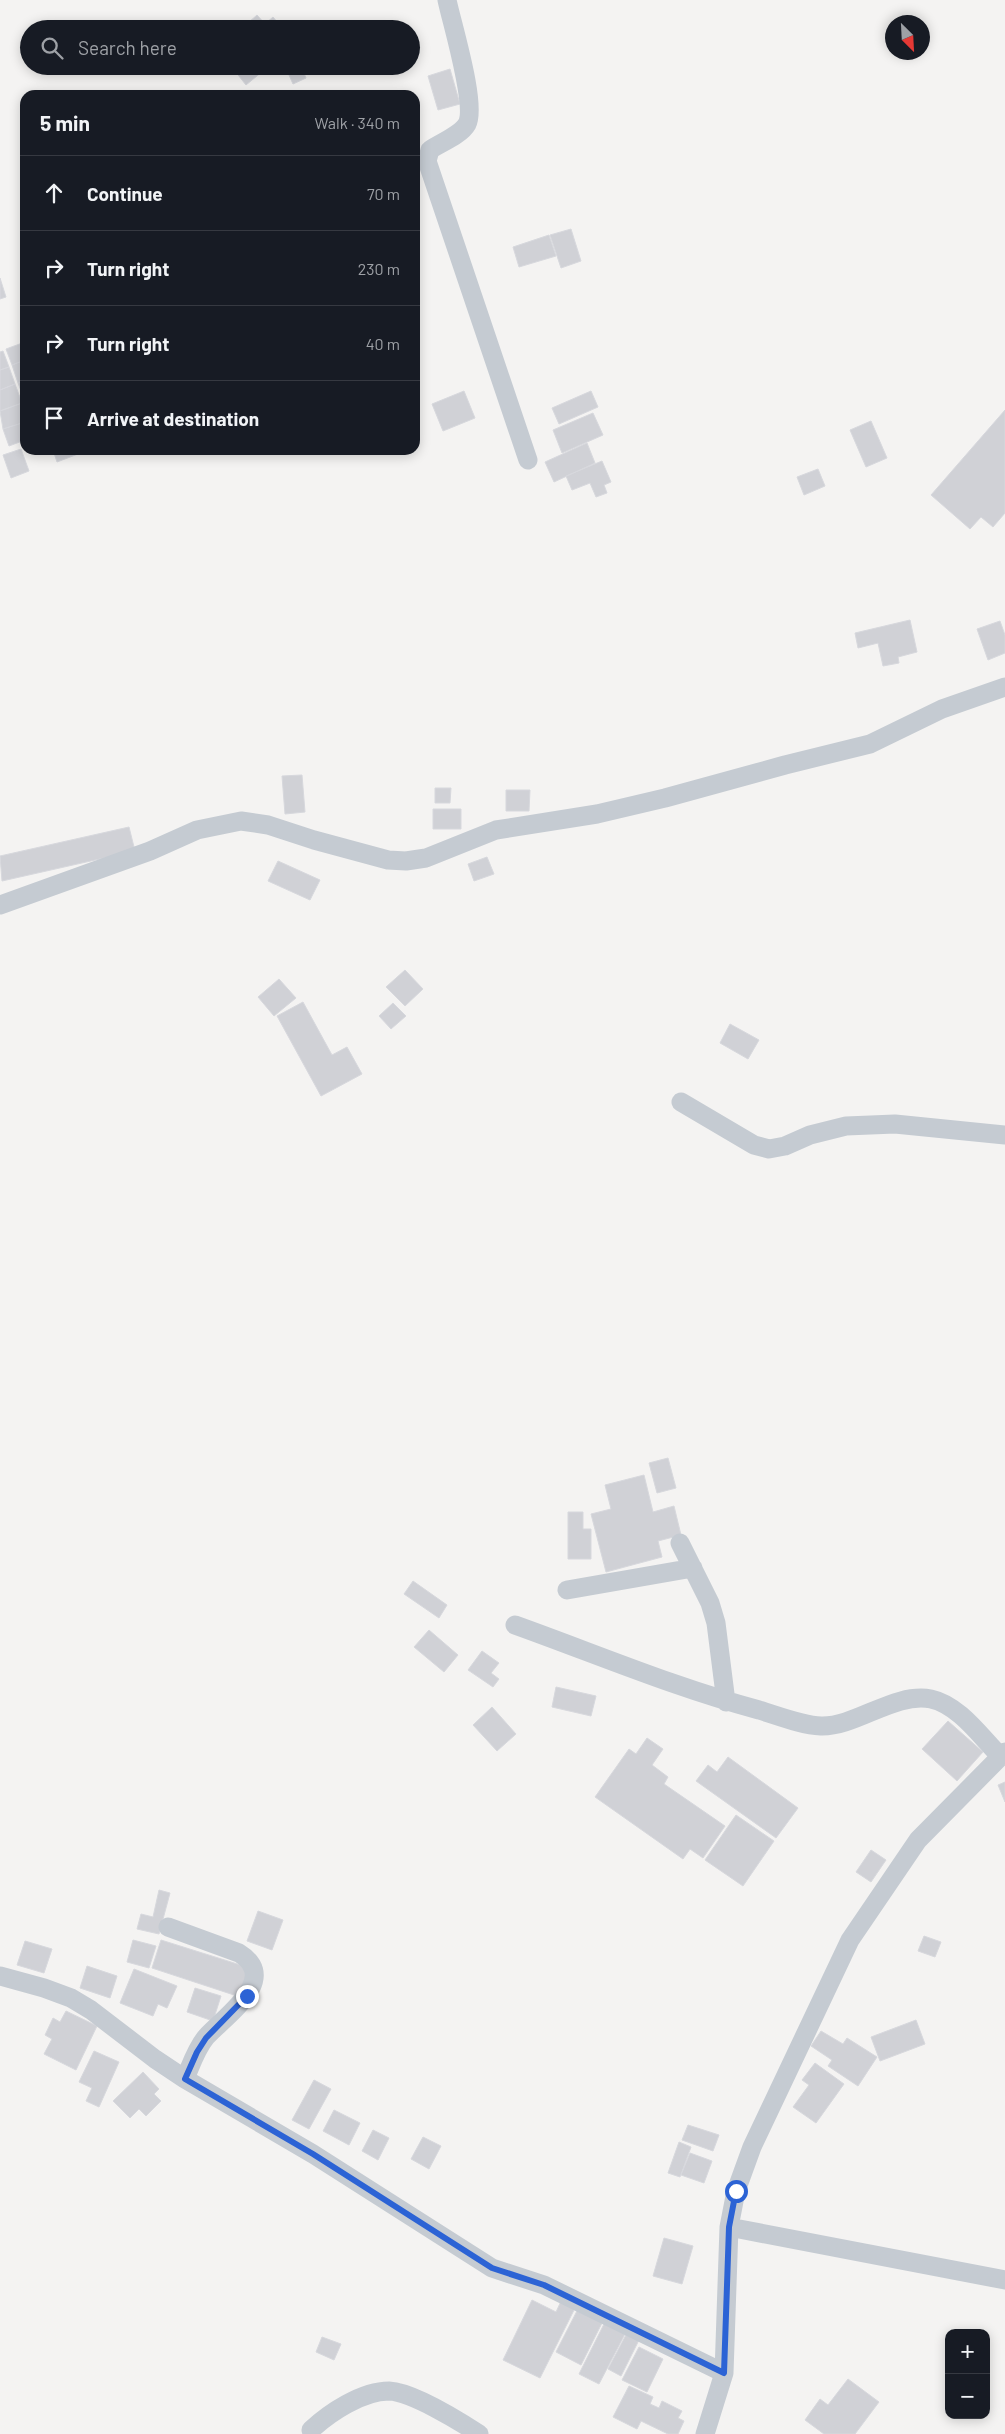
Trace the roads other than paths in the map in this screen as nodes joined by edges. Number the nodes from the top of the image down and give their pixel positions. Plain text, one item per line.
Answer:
1 (447, 0) edge
2 (528, 460) dead end
3 (1005, 687) edge
4 (0, 905) edge
5 (681, 1102) dead end
6 (1005, 1135) edge
7 (680, 1543) dead end
8 (693, 1568) junction
9 (566, 1590) dead end
10 (515, 1625) dead end
11 (726, 1702) junction
12 (1003, 1754) edge
13 (168, 1927) dead end
14 (0, 1976) edge
15 (185, 2079) junction
16 (729, 2227) junction
17 (1005, 2280) edge
18 (724, 2373) junction
19 (310, 2430) dead end
20 (479, 2434) edge
21 (705, 2434) edge

1 - 2 street
3 - 4 street
5 - 6 street
7 - 8 street
8 - 9 street
8 - 11 street
10 - 11 street
11 - 12 street
12 - 16 street
13 - 15 street
14 - 15 street
15 - 18 street
16 - 17 street
16 - 18 street
18 - 21 street
19 - 20 street

